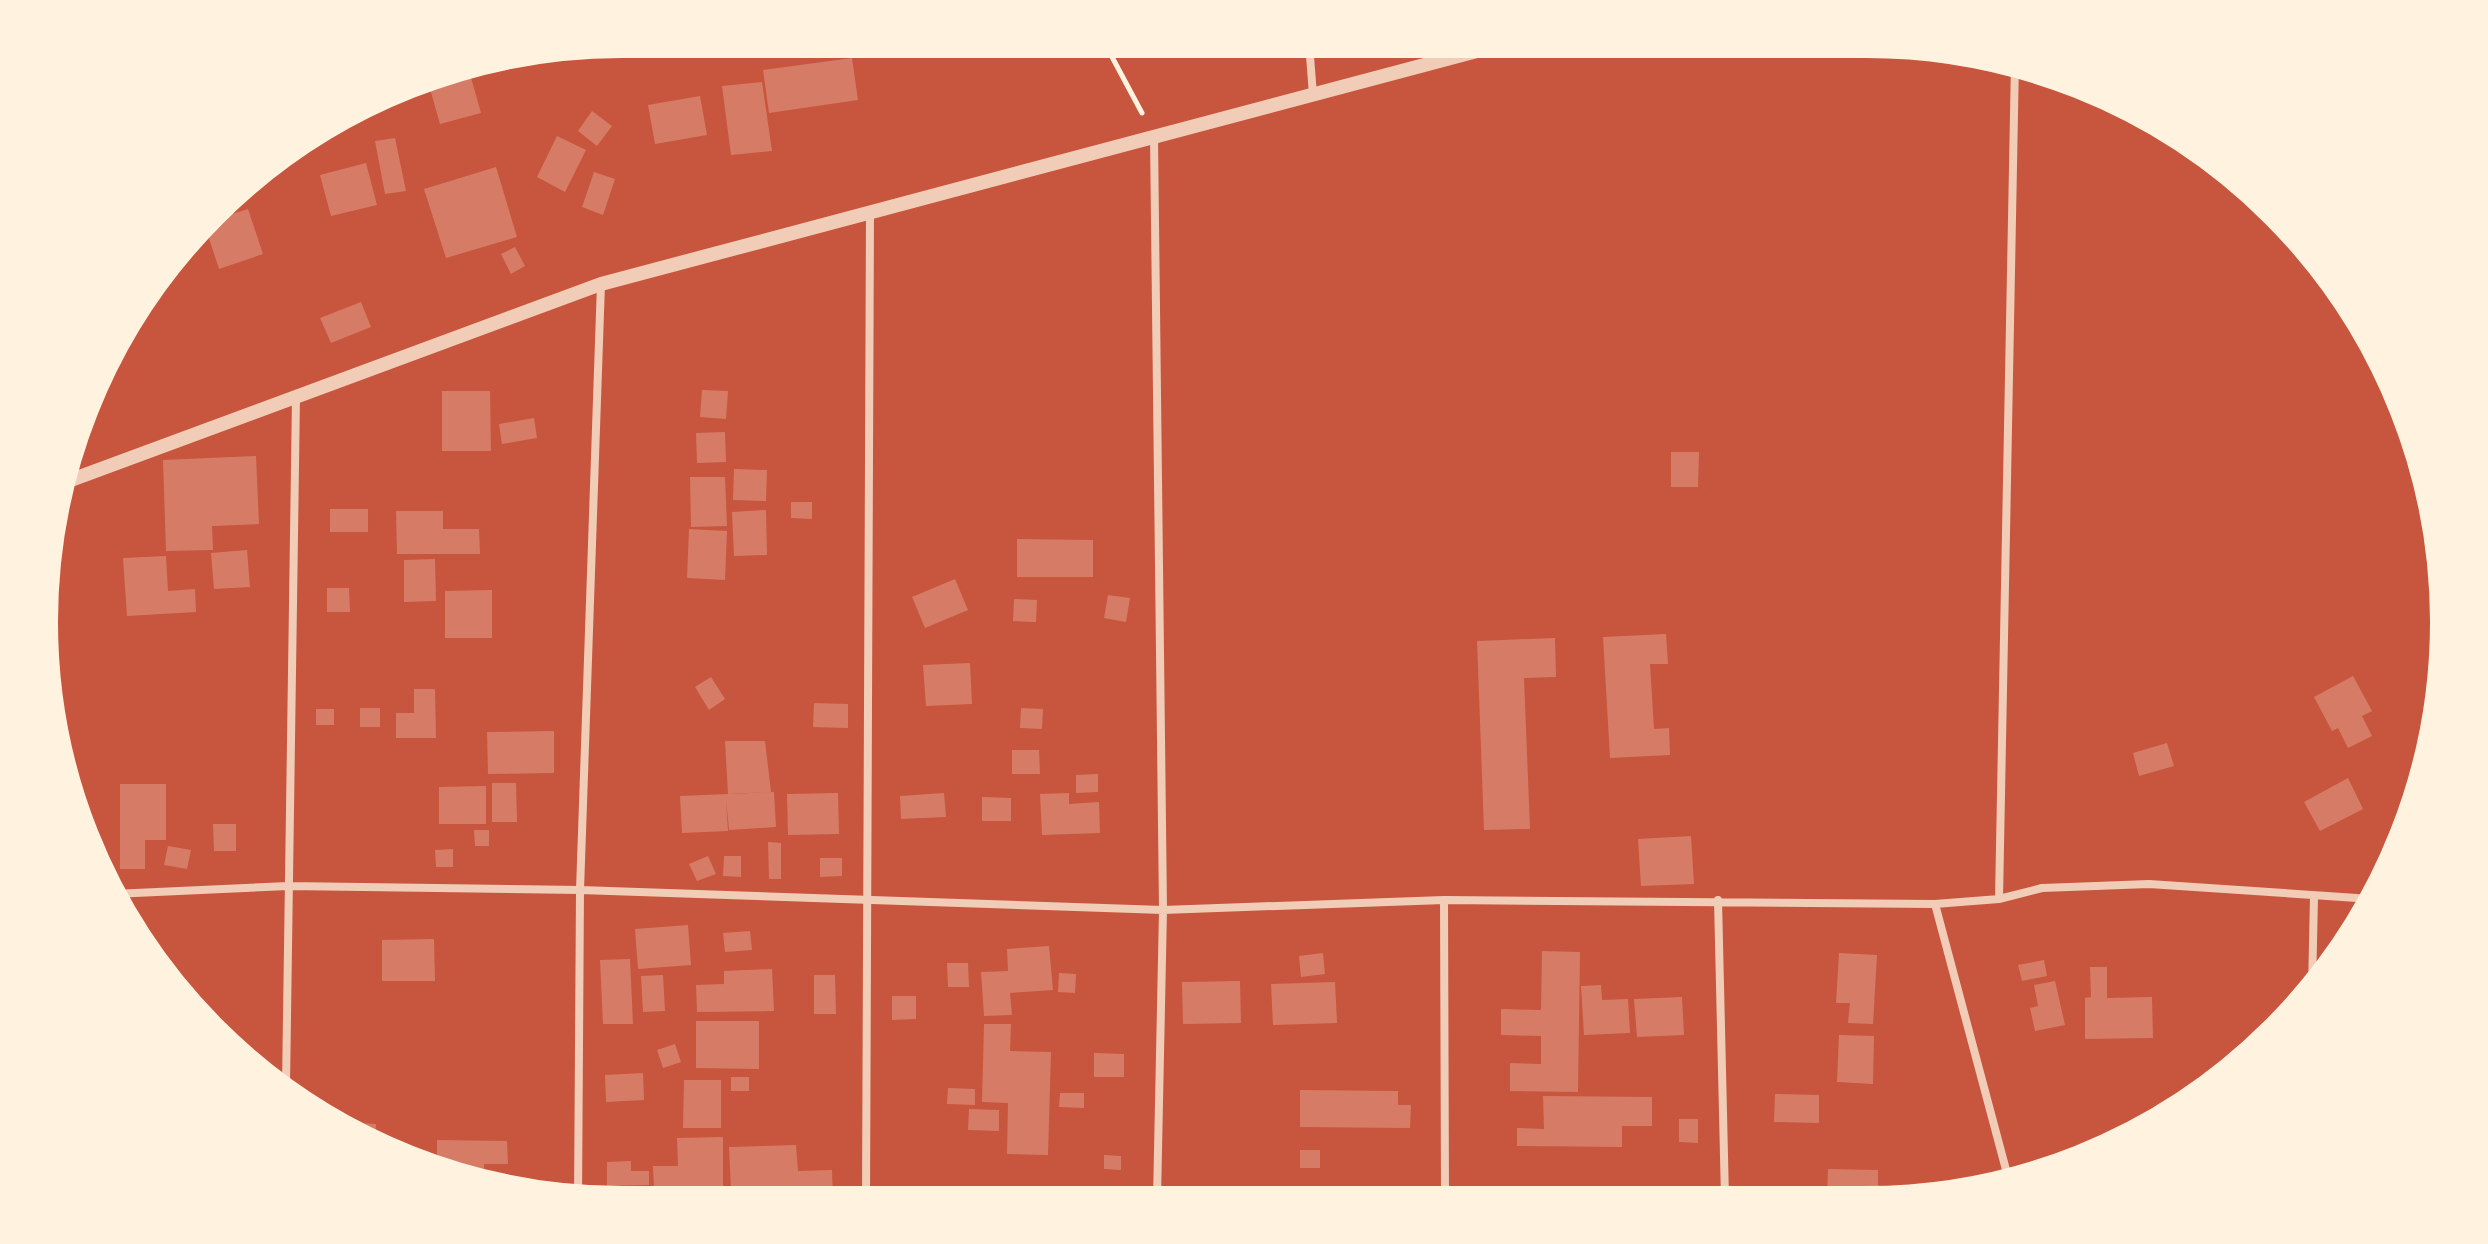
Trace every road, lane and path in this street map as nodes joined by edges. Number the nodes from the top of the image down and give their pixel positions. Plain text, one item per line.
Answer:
1 (1112, 56) edge
2 (1310, 56) edge
3 (1459, 56) edge
4 (2015, 76) edge
5 (1313, 96) junction
6 (1154, 135) junction
7 (870, 212) junction
8 (601, 284) junction
9 (296, 397) junction
10 (74, 479) edge
11 (288, 886) junction
12 (580, 890) junction
13 (126, 893) edge
14 (2314, 897) junction
15 (1999, 899) junction
16 (2360, 899) edge
17 (865, 900) junction
18 (1444, 900) junction
19 (1718, 900) junction
20 (1935, 904) junction
21 (1163, 910) junction
22 (2312, 970) edge
23 (286, 1077) edge
24 (2006, 1170) edge
25 (578, 1186) edge
26 (866, 1188) edge
27 (1157, 1188) edge
28 (1445, 1188) edge
29 (1725, 1188) edge

1 - 6 path
2 - 5 street
3 - 5 street
4 - 15 street
5 - 6 street
6 - 7 street
6 - 21 street
7 - 8 street
7 - 17 street
8 - 9 street
8 - 12 street
9 - 10 street
9 - 11 street
11 - 12 street
11 - 13 street
11 - 23 street
12 - 17 street
12 - 25 street
14 - 15 street
14 - 16 street
14 - 22 street
15 - 20 street
17 - 21 street
17 - 26 street
18 - 19 street
18 - 21 street
18 - 28 street
19 - 20 street
19 - 29 street
20 - 24 street
21 - 27 street

